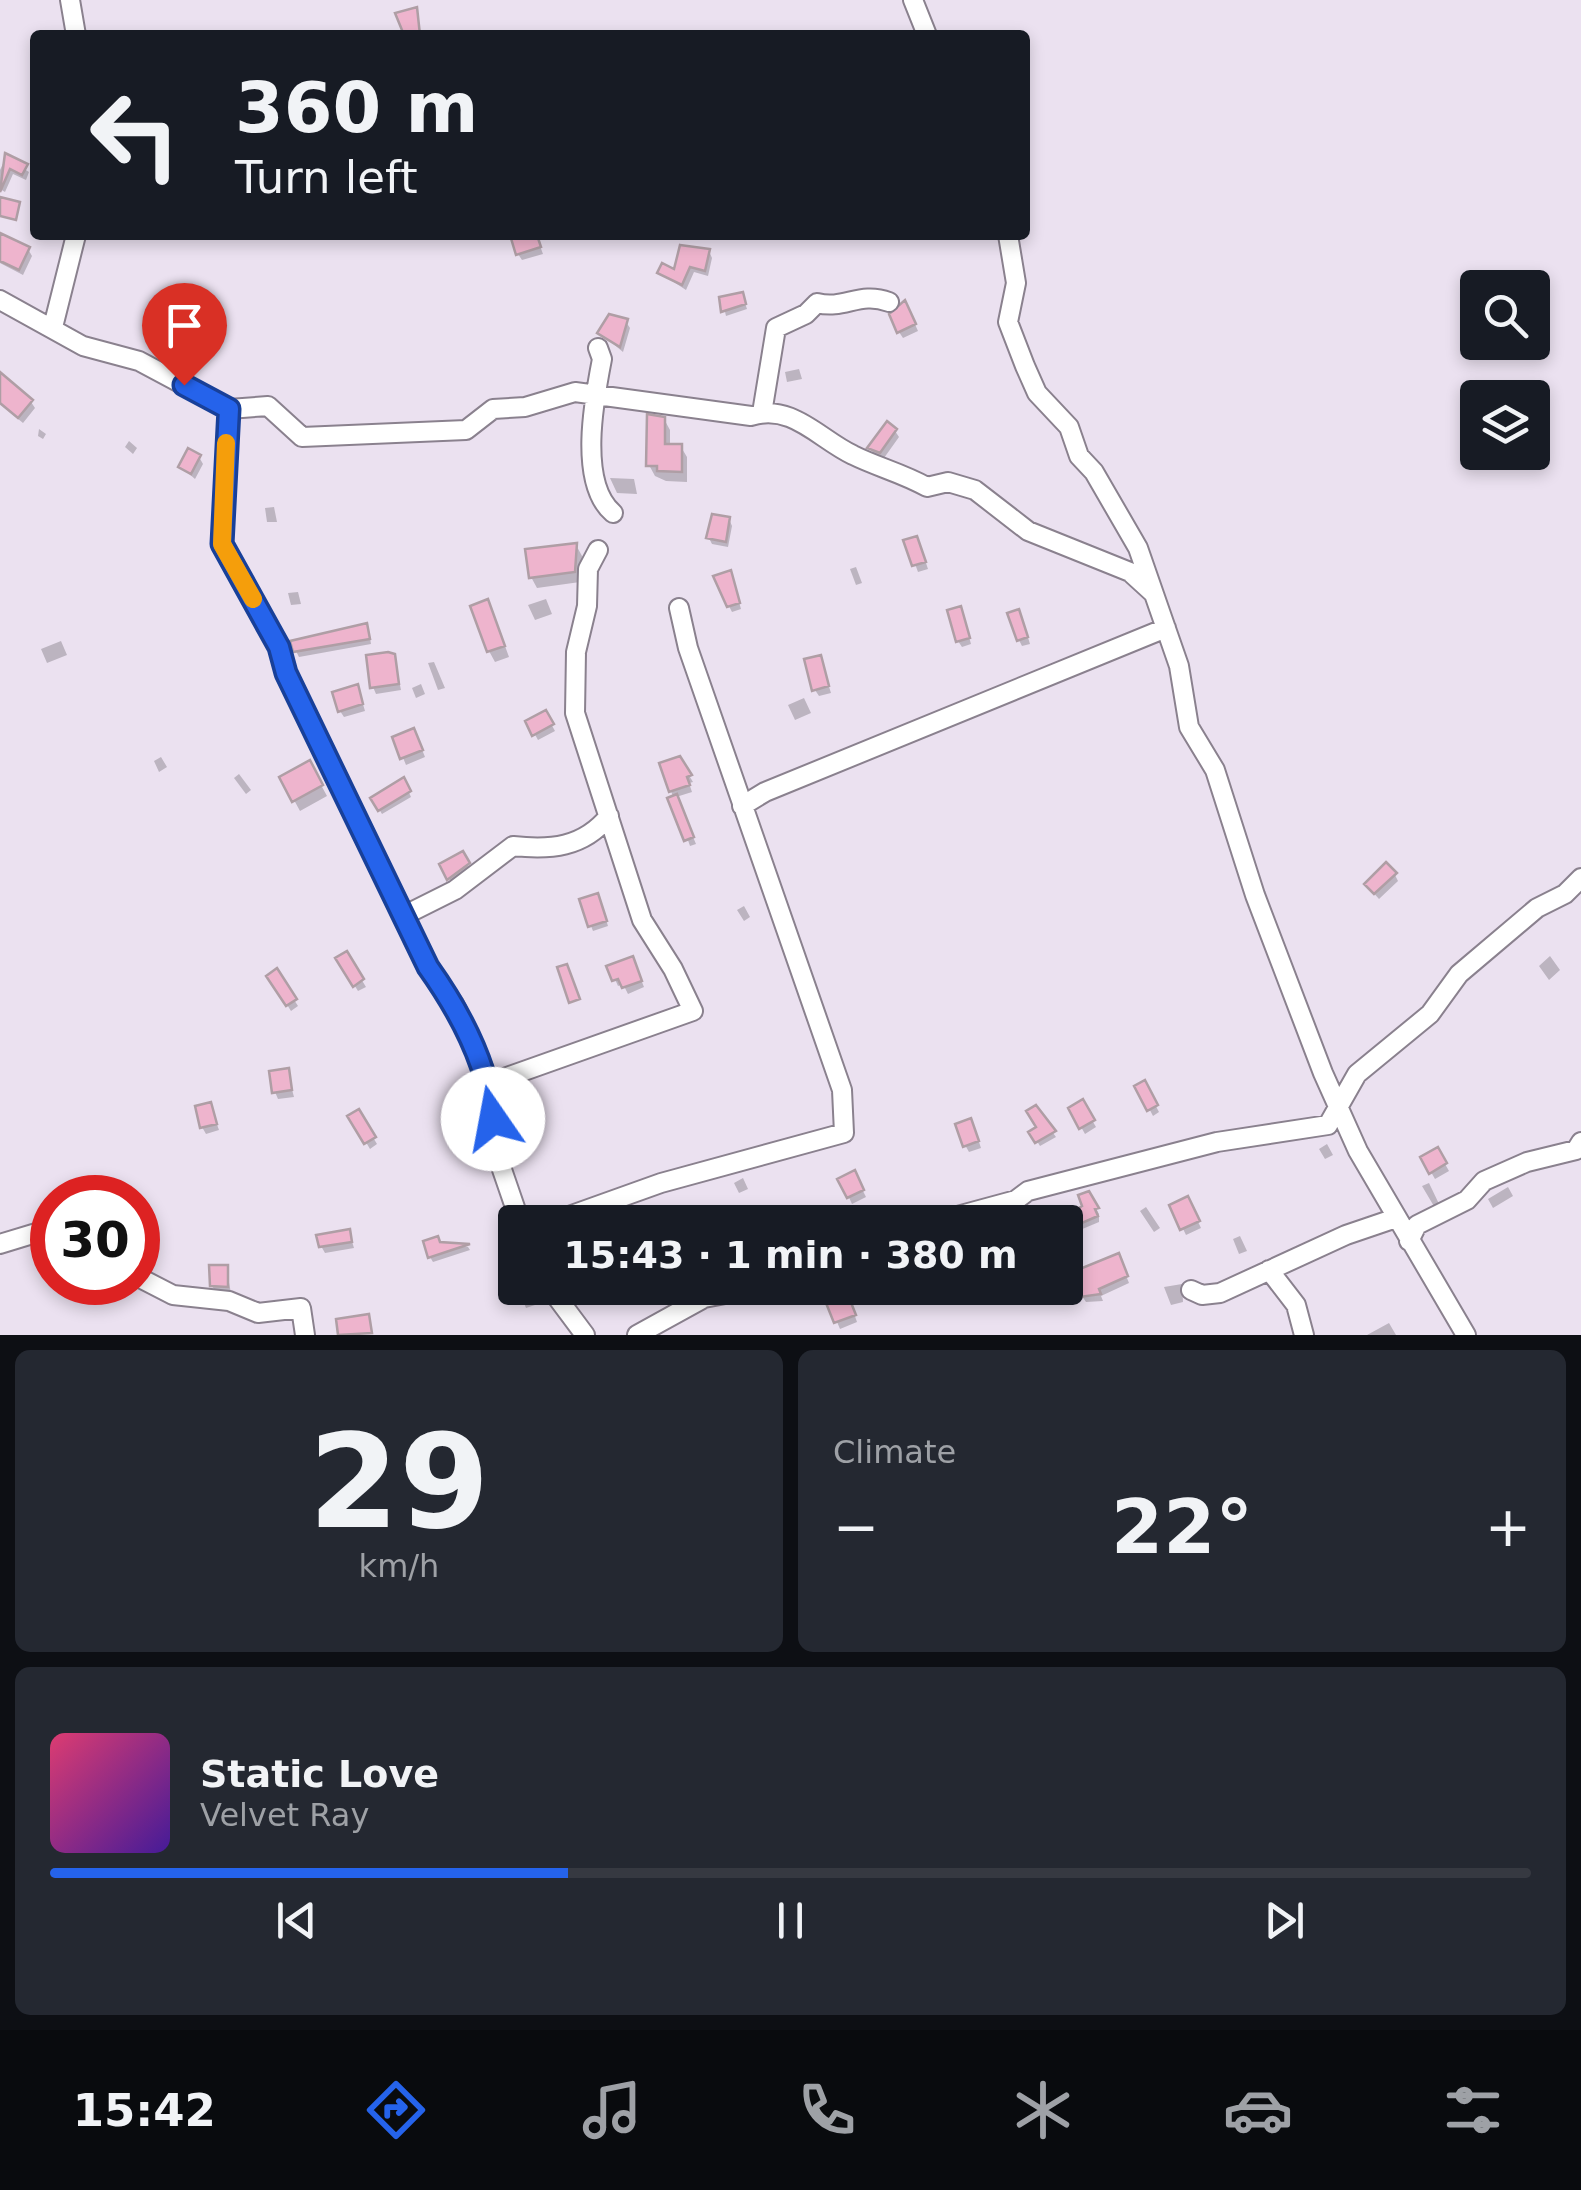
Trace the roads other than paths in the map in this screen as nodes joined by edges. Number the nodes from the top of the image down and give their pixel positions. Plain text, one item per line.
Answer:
1 (70, 0) edge
2 (913, 0) edge
3 (75, 30) edge
4 (925, 30) edge
5 (75, 240) edge
6 (1010, 240) edge
7 (0, 300) edge
8 (889, 302) dead end
9 (53, 326) junction
10 (598, 348) dead end
11 (597, 392) junction
12 (229, 409) junction
13 (762, 413) junction
14 (613, 513) dead end
15 (598, 550) dead end
16 (1153, 593) junction
17 (679, 608) dead end
18 (1166, 628) junction
19 (742, 806) junction
20 (609, 816) junction
21 (1581, 878) edge
22 (403, 916) junction
23 (490, 1084) junction
24 (1338, 1106) junction
25 (1581, 1142) edge
26 (514, 1205) edge
27 (600, 1205) edge
28 (998, 1205) edge
29 (1396, 1218) junction
30 (30, 1236) edge
31 (1409, 1241) junction
32 (0, 1244) edge
33 (1269, 1270) junction
34 (160, 1288) edge
35 (1190, 1290) dead end
36 (563, 1305) edge
37 (691, 1305) edge
38 (305, 1335) edge
39 (585, 1335) edge
40 (637, 1335) edge
41 (1304, 1335) edge
42 (1466, 1335) edge

1 - 3 street
2 - 4 street
5 - 9 street
6 - 16 street
7 - 9 street
8 - 13 street
9 - 12 street
10 - 11 street
11 - 12 street
11 - 13 street
11 - 14 street
12 - 22 street
13 - 16 street
15 - 20 street
16 - 18 street
17 - 19 street
18 - 19 street
18 - 24 street
19 - 27 street
20 - 22 street
20 - 23 street
21 - 24 street
22 - 23 street
23 - 26 street
24 - 28 street
24 - 29 street
25 - 31 street
29 - 31 street
29 - 33 street
30 - 32 street
31 - 42 street
33 - 35 street
33 - 41 street
34 - 38 street
36 - 39 street
37 - 40 street

